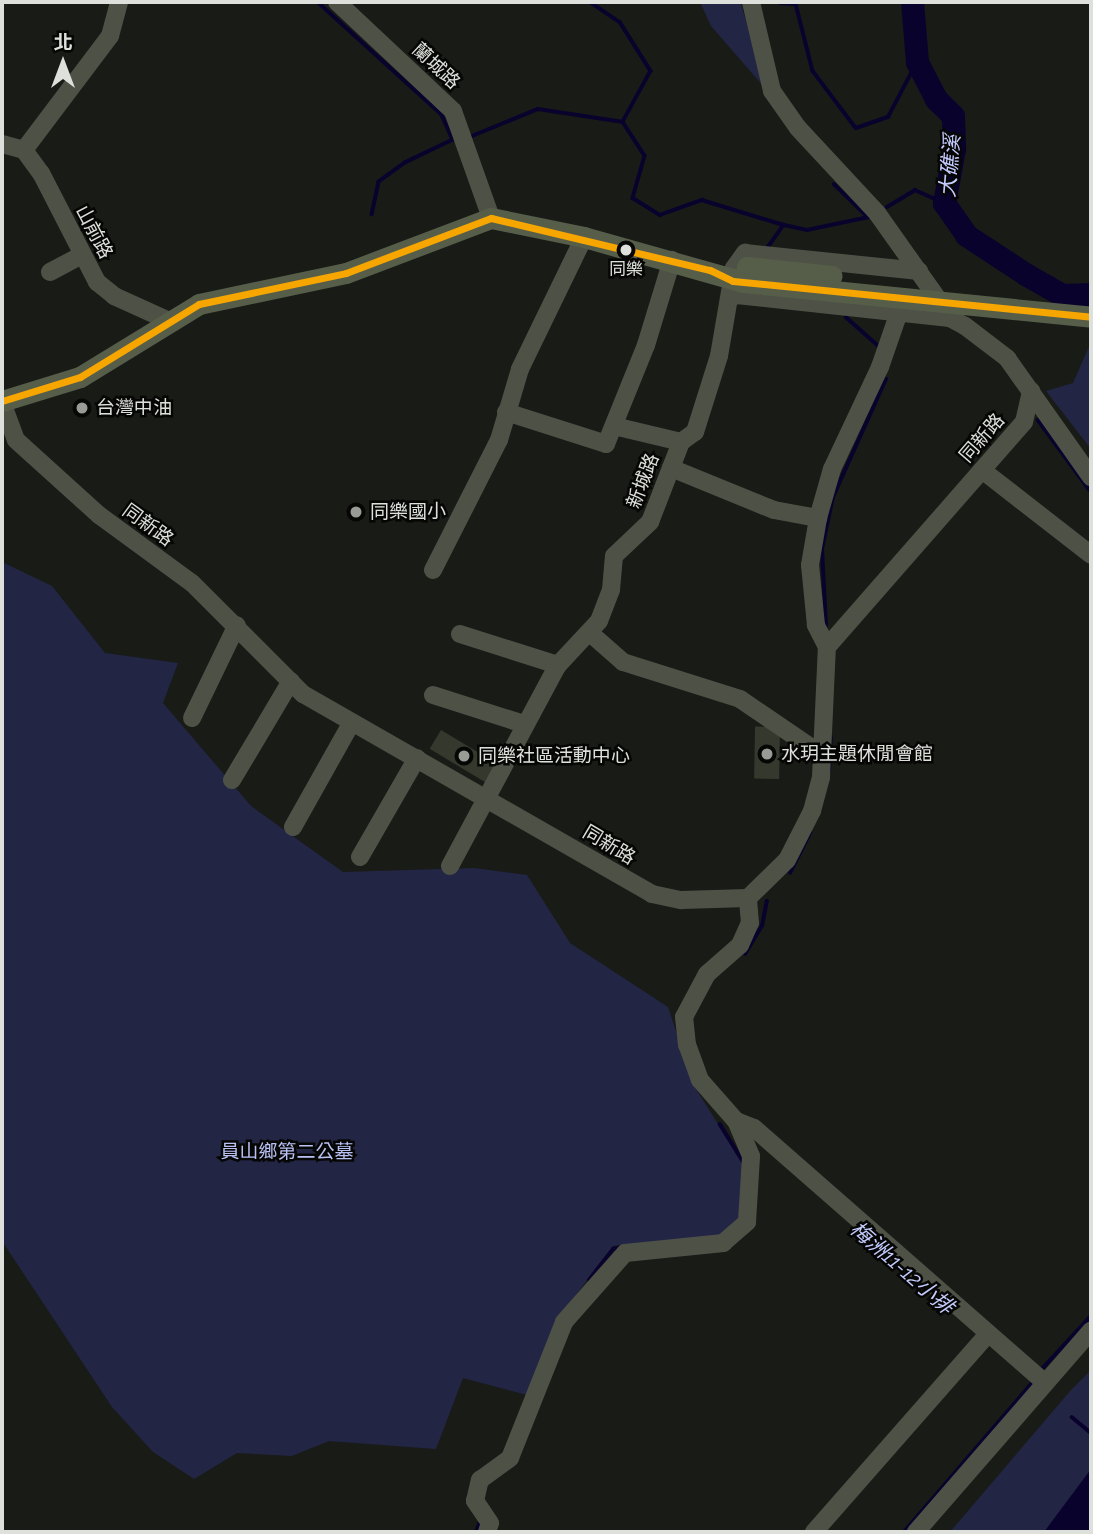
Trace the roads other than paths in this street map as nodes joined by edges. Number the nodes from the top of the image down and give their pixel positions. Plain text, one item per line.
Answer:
1 (119, 2) edge
2 (337, 2) edge
3 (751, 2) edge
4 (2, 144) edge
5 (24, 150) junction
6 (491, 218) junction
7 (584, 237) junction
8 (82, 255) junction
9 (672, 260) junction
10 (919, 271) junction
11 (50, 272) dead end
12 (739, 274) junction
13 (1091, 303) edge
14 (899, 312) junction
15 (1091, 317) edge
16 (950, 318) junction
17 (169, 321) junction
18 (1031, 391) junction
19 (2, 402) edge
20 (506, 412) junction
21 (614, 426) junction
22 (681, 442) junction
23 (671, 468) junction
24 (982, 470) junction
25 (1091, 477) edge
26 (818, 518) junction
27 (1091, 555) edge
28 (433, 570) dead end
29 (237, 625) junction
30 (590, 633) junction
31 (460, 634) dead end
32 (827, 647) junction
33 (558, 665) junction
34 (291, 681) junction
35 (433, 695) dead end
36 (192, 718) dead end
37 (352, 722) junction
38 (524, 724) junction
39 (822, 755) junction
40 (417, 758) junction
41 (232, 780) dead end
42 (487, 797) junction
43 (293, 827) dead end
44 (360, 857) dead end
45 (450, 866) dead end
46 (748, 898) junction
47 (736, 1121) junction
48 (1091, 1331) edge
49 (987, 1335) junction
50 (1044, 1382) junction
51 (487, 1532) edge
52 (814, 1532) edge
53 (916, 1532) edge

1 - 5 street
2 - 6 street, 蘭城路
3 - 10 street
4 - 5 street
5 - 8 street, 山前路
6 - 7 main road
6 - 17 main road
7 - 9 main road
7 - 20 street
8 - 11 street
8 - 17 street, 山前路
9 - 12 main road
9 - 21 street
10 - 12 street
10 - 16 street
12 - 13 main road, bridge
12 - 14 street
12 - 15 main road, bridge
12 - 22 street, 新城路
14 - 16 street
14 - 26 street
16 - 18 street
17 - 19 main road
18 - 24 street, 同新路
18 - 25 street
19 - 29 street, 同新路
20 - 21 street
20 - 28 street
21 - 22 street
22 - 23 street, 新城路
23 - 26 street
23 - 30 street, 新城路
24 - 27 street
24 - 32 street, 同新路
26 - 32 street
29 - 34 street, 同新路
29 - 36 street
30 - 33 street, 新城路
30 - 39 street
31 - 33 street
32 - 39 street
33 - 38 street, 新城路
34 - 37 street, 同新路
34 - 41 street
35 - 38 street
37 - 40 street, 同新路
37 - 43 street
38 - 42 street, 新城路
39 - 46 street
40 - 42 street, 同新路
40 - 44 street
42 - 45 street, 新城路
42 - 46 street, 同新路
46 - 47 street
47 - 49 street
47 - 51 street
48 - 50 street
49 - 50 street
49 - 52 street
50 - 53 street

